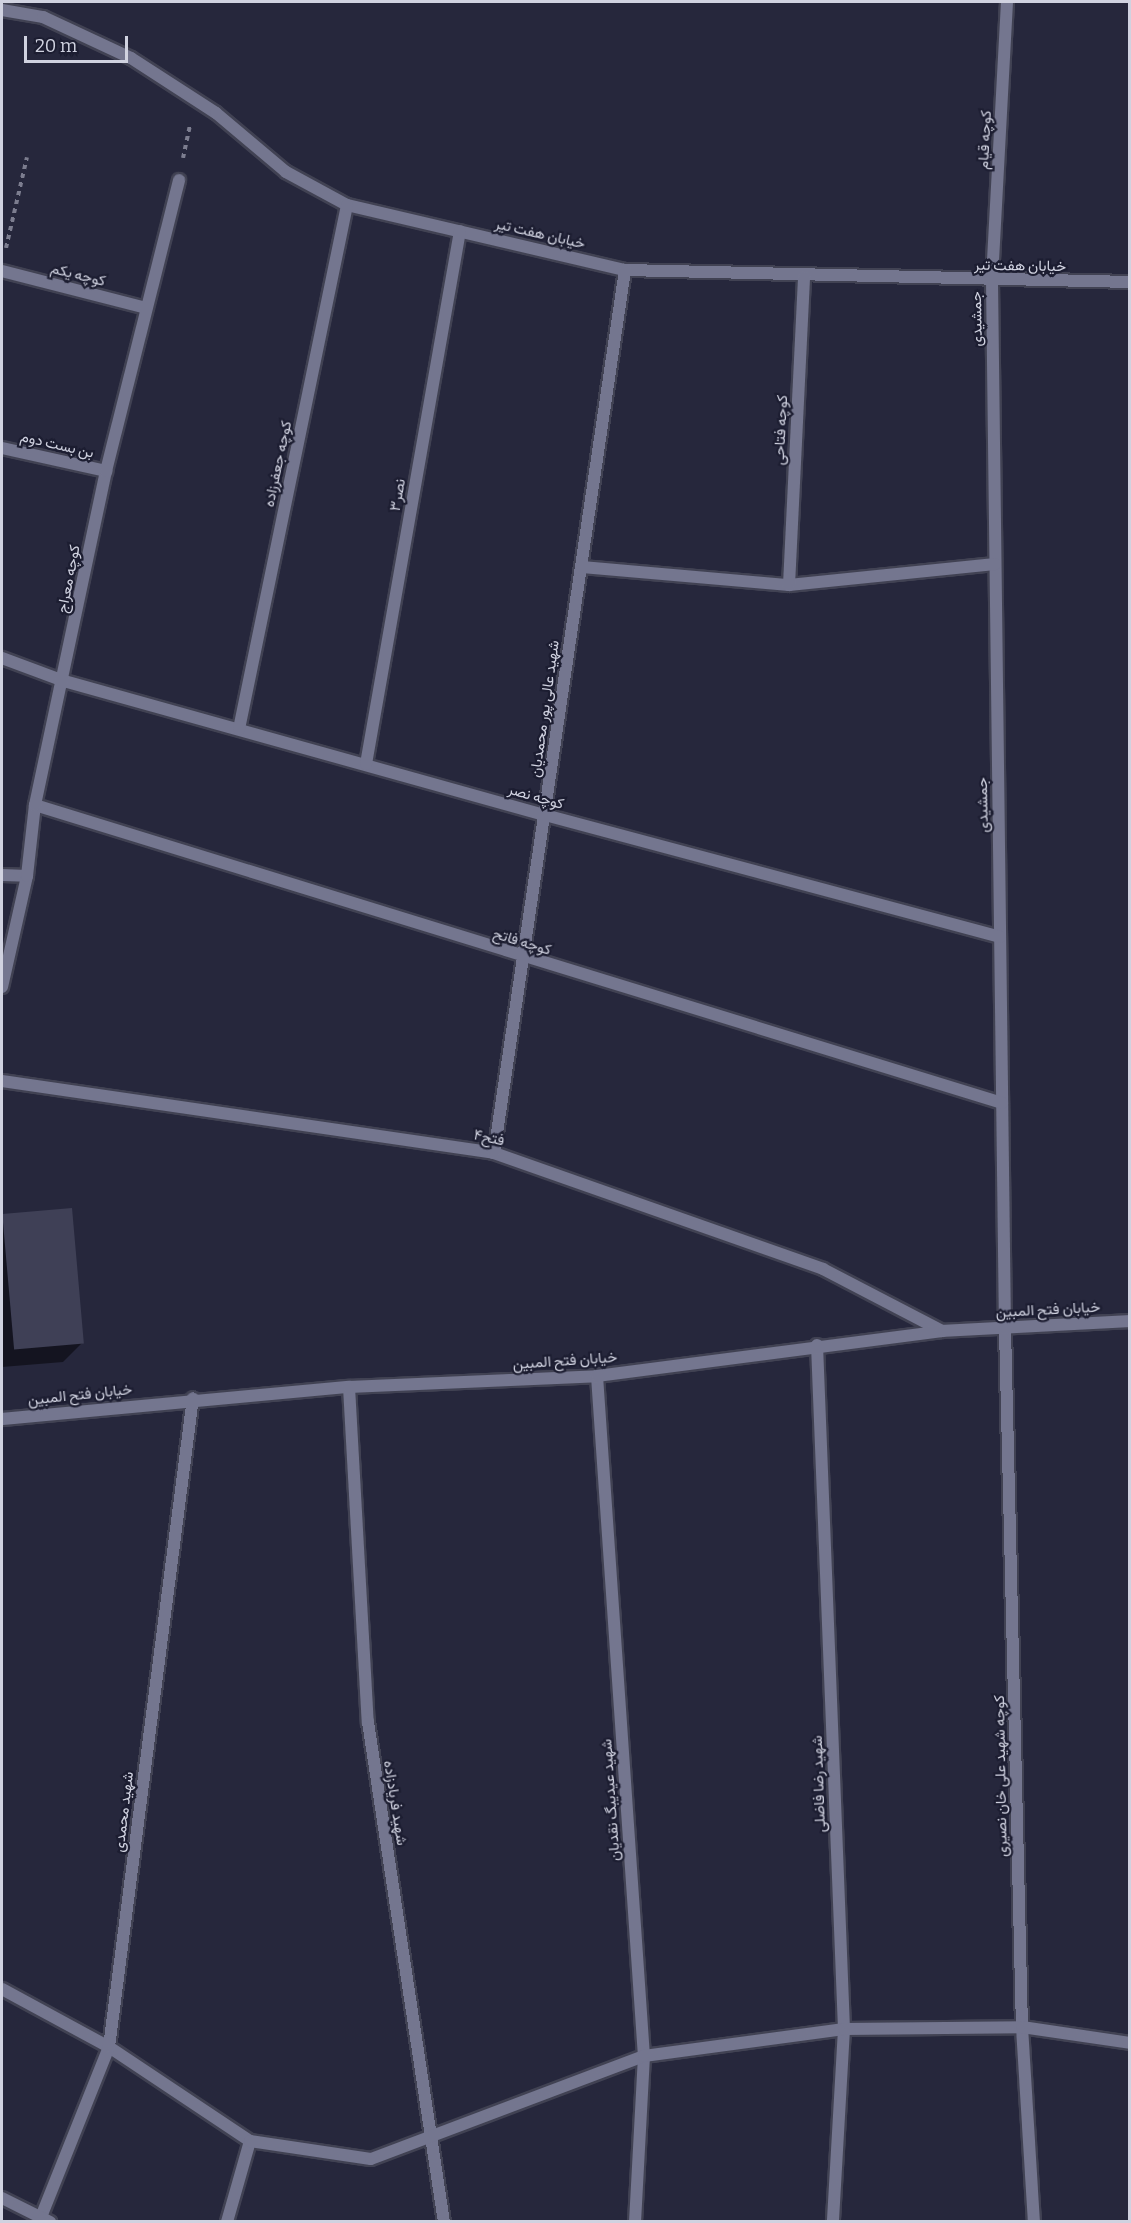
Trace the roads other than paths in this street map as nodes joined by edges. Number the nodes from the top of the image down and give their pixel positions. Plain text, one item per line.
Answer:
1 (1007, 2) edge
2 (2, 10) edge
3 (179, 180) road end
4 (347, 205) junction
5 (460, 231) junction
6 (625, 270) junction
7 (2, 271) edge
8 (804, 277) junction
9 (992, 281) junction
10 (1130, 282) edge
11 (146, 308) junction
12 (2, 448) edge
13 (106, 471) junction
14 (995, 564) junction
15 (582, 567) junction
16 (789, 585) junction
17 (2, 658) edge
18 (64, 681) junction
19 (239, 729) junction
20 (366, 764) junction
21 (35, 805) junction
22 (545, 815) junction
23 (2, 875) edge
24 (27, 876) junction
25 (1000, 937) junction
26 (524, 958) junction
27 (2, 987) edge
28 (2, 1081) edge
29 (1002, 1103) junction
30 (494, 1153) junction
31 (1130, 1321) edge
32 (1005, 1329) junction
33 (942, 1331) junction
34 (817, 1345) junction
35 (597, 1376) junction
36 (349, 1386) junction
37 (193, 1398) junction
38 (2, 1419) edge
39 (2, 1989) edge
40 (1022, 2028) junction
41 (844, 2029) junction
42 (1130, 2043) edge
43 (109, 2047) junction
44 (644, 2056) junction
45 (431, 2137) junction
46 (250, 2141) junction
47 (2, 2198) edge
48 (45, 2219) edge
49 (227, 2222) edge
50 (444, 2222) edge
51 (635, 2222) edge
52 (833, 2222) edge
53 (1035, 2222) edge

1 - 9 street, کوچه قیام
2 - 4 street, خیابان هفت تیر
3 - 11 street, کوچه معراج
4 - 5 street, خیابان هفت تیر
4 - 19 street, کوچه جعفرزاده
5 - 6 street, خیابان هفت تیر
5 - 20 street, نصر۳
6 - 8 street, خیابان هفت تیر
6 - 15 street, شهید عالی پور محمدیان
7 - 11 street, کوچه یکم
8 - 9 street, خیابان هفت تیر
8 - 16 street, کوچه فتاحی
9 - 10 street, خیابان هفت تیر
9 - 14 street, جمشیدی
11 - 13 street, کوچه معراج
12 - 13 street, بن بست دوم
13 - 18 street, کوچه معراج
14 - 16 street
14 - 25 street, جمشیدی
15 - 16 street
15 - 22 street, شهید عالی پور محمدیان
17 - 18 street, کوچه نصر
18 - 19 street, کوچه نصر
18 - 21 street, کوچه معراج
19 - 20 street, کوچه نصر
20 - 22 street, کوچه نصر
21 - 24 street, کوچه معراج
21 - 26 street, کوچه فاتح
22 - 25 street, کوچه نصر
22 - 26 street, شهید عالی پور محمدیان
23 - 24 street
24 - 27 street, کوچه معراج
25 - 29 street, جمشیدی
26 - 29 street, کوچه فاتح
26 - 30 street, شهید عالی پور محمدیان
28 - 30 street, فتح۴
29 - 32 street, جمشیدی
30 - 33 street, فتح۴
31 - 32 street, خیابان فتح المبین
32 - 33 street, خیابان فتح المبین
32 - 40 street, کوچه شهید علی خان نصیری
33 - 34 street, خیابان فتح المبین
34 - 35 street, خیابان فتح المبین
34 - 41 street, شهید رضا فاضلی
35 - 36 street, خیابان فتح المبین
35 - 44 street, شهید عیدیبگ نقدیان
36 - 37 street, خیابان فتح المبین
36 - 45 street, شهید فریادزاده
37 - 38 street, خیابان فتح المبین
37 - 43 street, شهید محمدی
39 - 43 street
40 - 41 street
40 - 42 street
40 - 53 street, کوچه شهید علی خان نصیری
41 - 44 street
41 - 52 street, شهید رضا فاضلی
43 - 46 street
43 - 48 street, شهید محمدی
44 - 45 street
44 - 51 street, شهید عیدیبگ نقدیان
45 - 46 street
45 - 50 street, شهید فریادزاده
46 - 49 street
47 - 48 street

